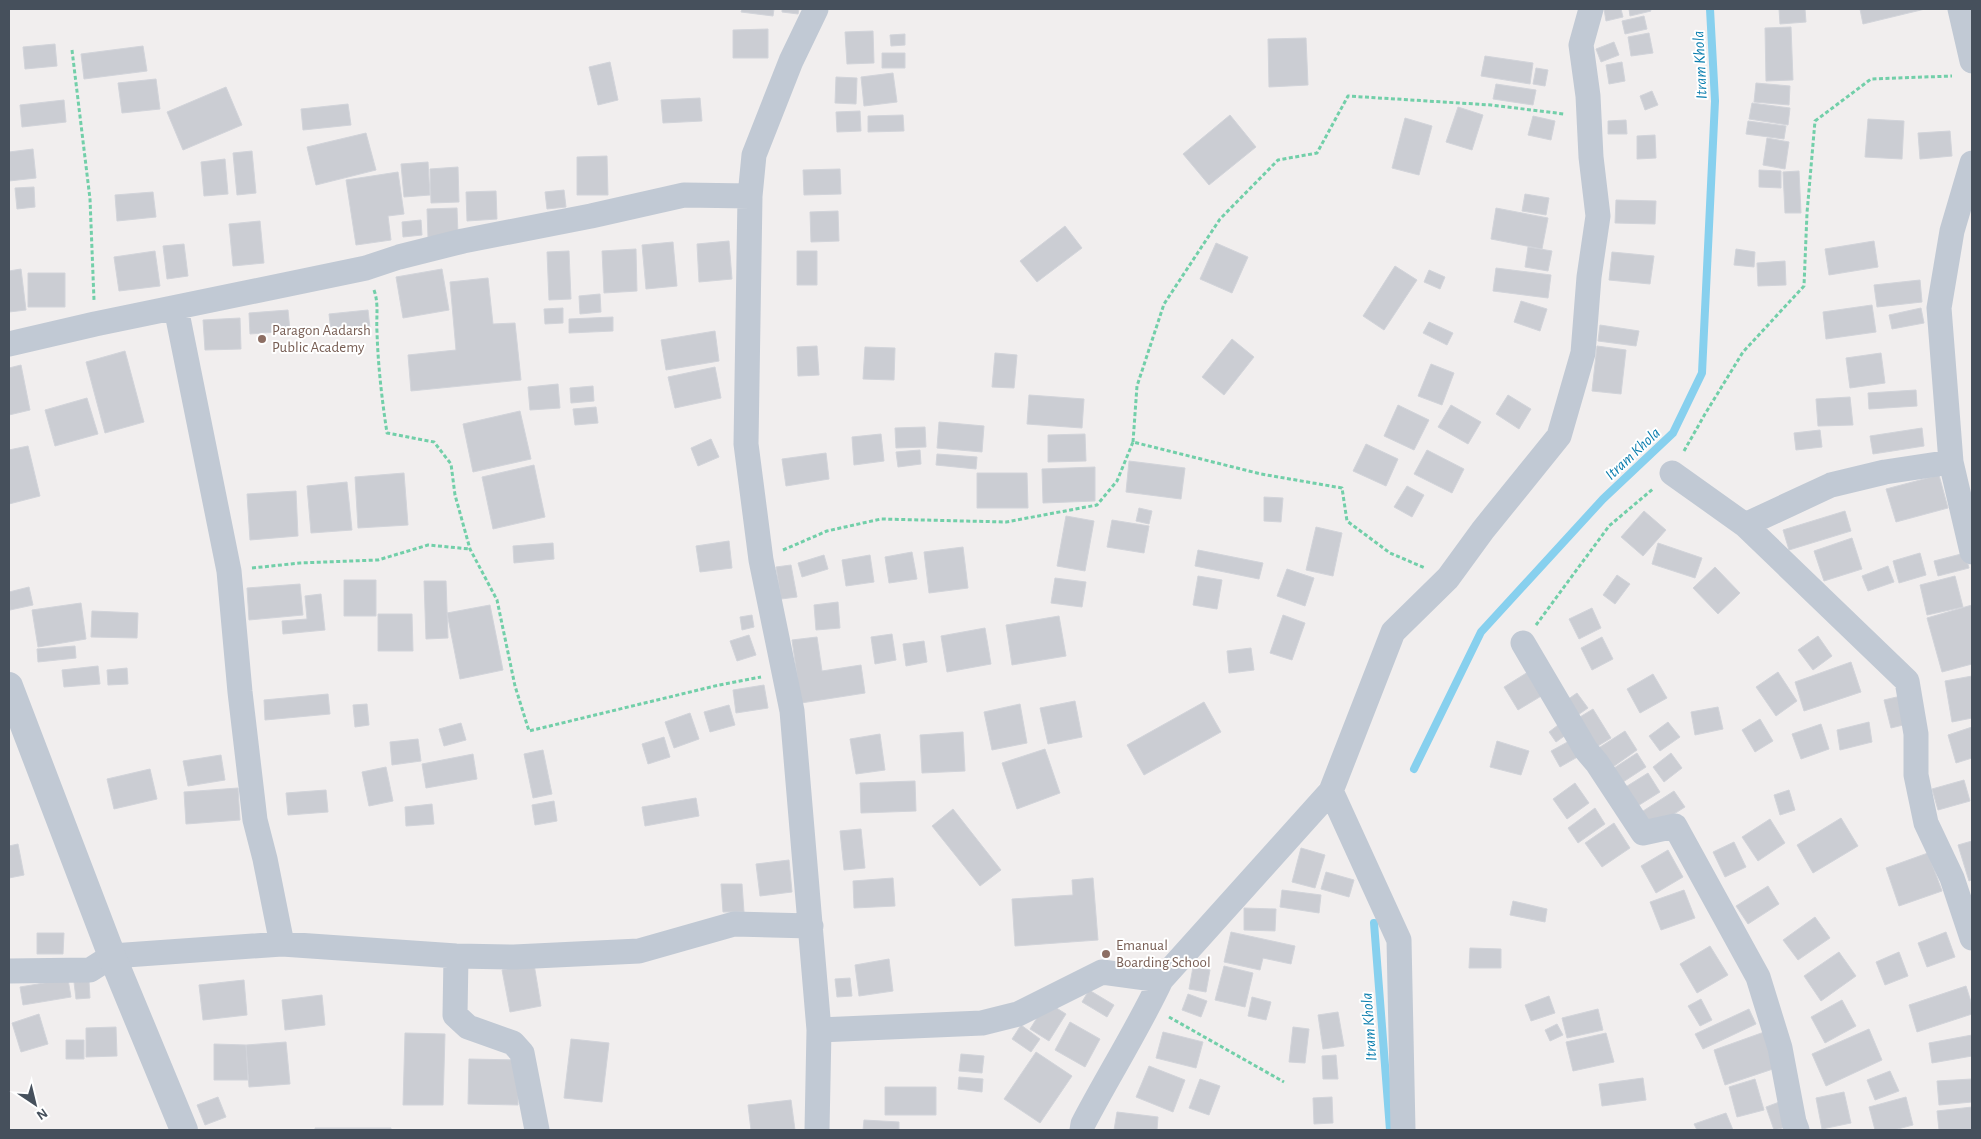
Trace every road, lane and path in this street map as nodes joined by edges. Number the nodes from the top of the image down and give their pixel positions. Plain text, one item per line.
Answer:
1 (816, 9) edge
2 (1590, 9) edge
3 (1960, 9) edge
4 (72, 50) dead end
5 (1963, 68) edge
6 (1589, 117) junction
7 (1972, 163) edge
8 (750, 196) junction
9 (366, 268) junction
10 (176, 308) junction
11 (95, 324) junction
12 (9, 344) edge
13 (1133, 442) junction
14 (1950, 462) junction
15 (1672, 473) junction
16 (1745, 525) junction
17 (470, 549) junction
18 (1972, 552) edge
19 (761, 560) junction
20 (229, 571) junction
21 (1448, 578) junction
22 (1523, 643) joint
23 (784, 673) junction
24 (9, 686) edge
25 (1331, 791) junction
26 (811, 926) junction
27 (1972, 938) edge
28 (282, 944) junction
29 (112, 956) junction
30 (456, 956) junction
31 (9, 971) edge
32 (1161, 980) junction
33 (1149, 1006) junction
34 (819, 1030) junction
35 (1284, 1082) dead end
36 (184, 1130) edge
37 (537, 1130) edge
38 (817, 1130) edge
39 (1082, 1130) edge
40 (1403, 1130) edge
41 (1798, 1130) edge

1 - 8 street
2 - 6 street
3 - 5 street
4 - 11 path
5 - 15 path
6 - 13 path
6 - 21 street
7 - 14 street
8 - 9 street
8 - 19 street
9 - 10 street
9 - 17 path
10 - 11 street
10 - 20 street
11 - 12 street
13 - 19 path
13 - 21 path
14 - 16 street
14 - 18 street
15 - 16 street
15 - 22 path
16 - 27 street
17 - 20 path
17 - 23 path
19 - 23 street
20 - 28 street
21 - 25 street
22 - 41 street
23 - 26 street
24 - 29 street
25 - 32 street
25 - 40 street
26 - 30 street
26 - 34 street
28 - 29 street
28 - 30 street
29 - 31 street
29 - 36 street
30 - 37 street
32 - 33 street
32 - 34 street
33 - 35 path
33 - 39 street
34 - 38 street

